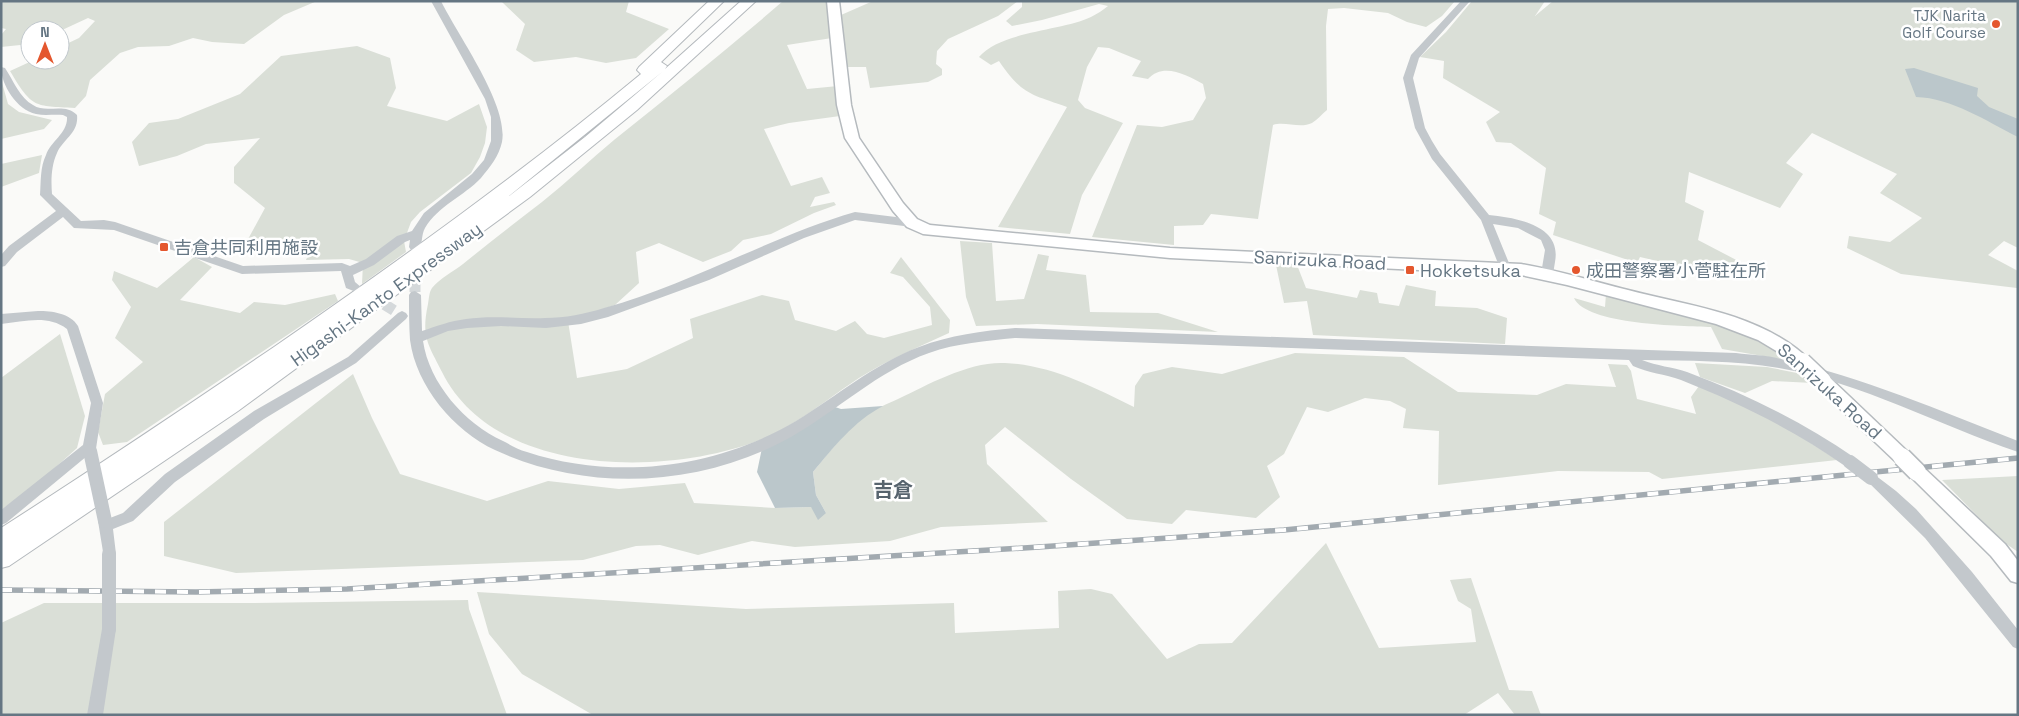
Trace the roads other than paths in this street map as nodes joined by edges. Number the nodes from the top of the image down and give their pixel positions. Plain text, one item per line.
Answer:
1 (436, 1) edge
2 (718, 1) edge
3 (735, 1) edge
4 (749, 1) edge
5 (762, 1) edge
6 (833, 1) edge
7 (1466, 1) edge
8 (1, 70) edge
9 (663, 80) junction
10 (530, 170) junction
11 (64, 211) junction
12 (1486, 219) junction
13 (912, 222) junction
14 (416, 234) junction
15 (414, 248) dead end
16 (1, 263) edge
17 (1505, 268) junction
18 (347, 274) junction
19 (1547, 274) junction
20 (356, 288) dead end
21 (416, 294) tunnel mouth
22 (404, 315) junction
23 (1, 319) edge
24 (416, 339) junction
25 (1632, 354) junction
26 (2015, 446) edge
27 (90, 450) junction
28 (105, 524) junction
29 (4, 541) edge
30 (2018, 575) edge
31 (2018, 642) edge
32 (95, 715) edge

1 - 14 street
2 - 10 highway
3 - 10 highway, Higashi-Kanto Expressway
4 - 9 highway, Higashi-Kanto Expressway
5 - 9 highway
6 - 13 main road, Sanrizuka Road
7 - 12 street
8 - 11 street
9 - 29 highway, Higashi-Kanto Expressway
10 - 29 highway, Higashi-Kanto Expressway
11 - 16 street
11 - 18 street
12 - 17 street
12 - 19 street
13 - 17 main road, Sanrizuka Road
13 - 24 street
14 - 15 street
14 - 18 street
17 - 19 main road, Sanrizuka Road
18 - 20 street
19 - 30 main road, Sanrizuka Road, bridge
21 - 22 street
22 - 24 street
22 - 28 street
23 - 27 street
24 - 25 street
25 - 26 street
25 - 31 street, bridge
27 - 28 street, bridge
27 - 29 street
28 - 32 street, bridge

